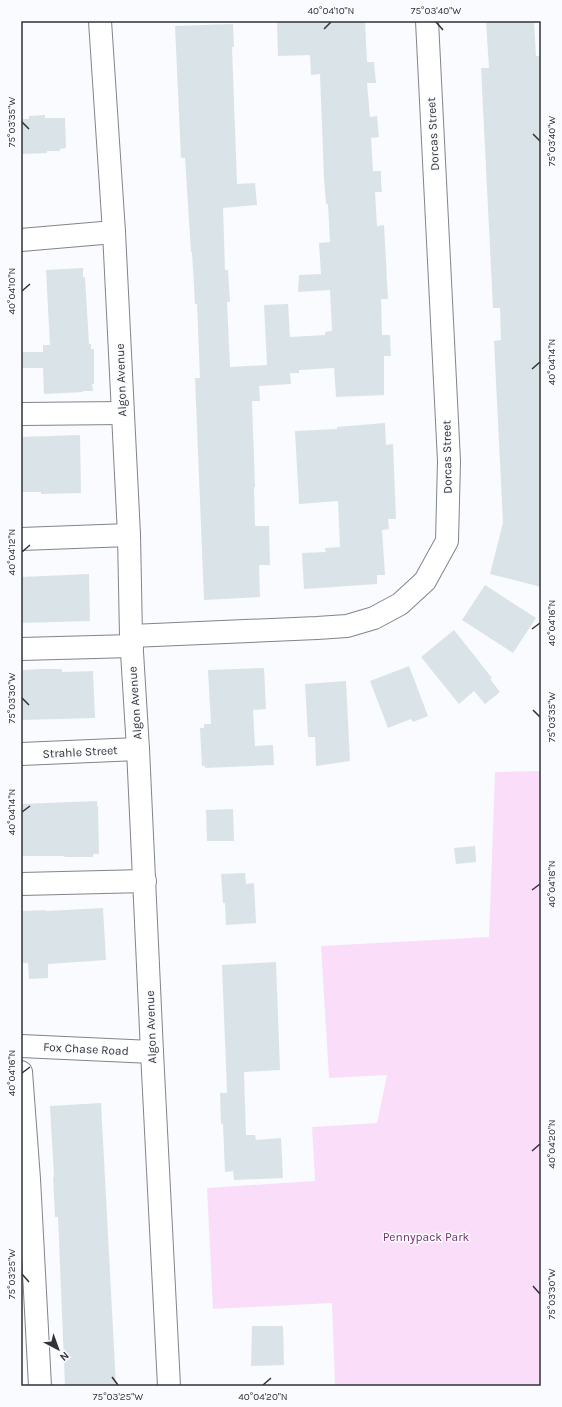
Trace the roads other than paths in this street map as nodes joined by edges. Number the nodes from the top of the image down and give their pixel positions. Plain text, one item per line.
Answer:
1 (100, 21) edge
2 (427, 21) edge
3 (114, 232) junction
4 (21, 240) edge
5 (122, 413) junction
6 (21, 414) edge
7 (128, 535) junction
8 (21, 538) edge
9 (131, 641) junction
10 (21, 649) edge
11 (138, 749) junction
12 (21, 754) edge
13 (145, 881) junction
14 (21, 884) edge
15 (21, 1046) edge
16 (152, 1052) junction
17 (21, 1072) edge
18 (25, 1179) edge
19 (40, 1386) edge
20 (169, 1386) edge

1 - 3 street, Algon Avenue
2 - 9 street, Dorcas Street
3 - 4 street
3 - 5 street, Algon Avenue
5 - 6 street
5 - 7 street, Algon Avenue
7 - 8 street
7 - 9 street, Algon Avenue
9 - 10 street, Dorcas Street
9 - 11 street, Algon Avenue
11 - 12 street, Strahle Street
11 - 13 street, Algon Avenue
13 - 14 street
13 - 16 street, Algon Avenue
15 - 16 street, Fox Chase Road
16 - 20 street, Algon Avenue
17 - 18 street
18 - 19 street

